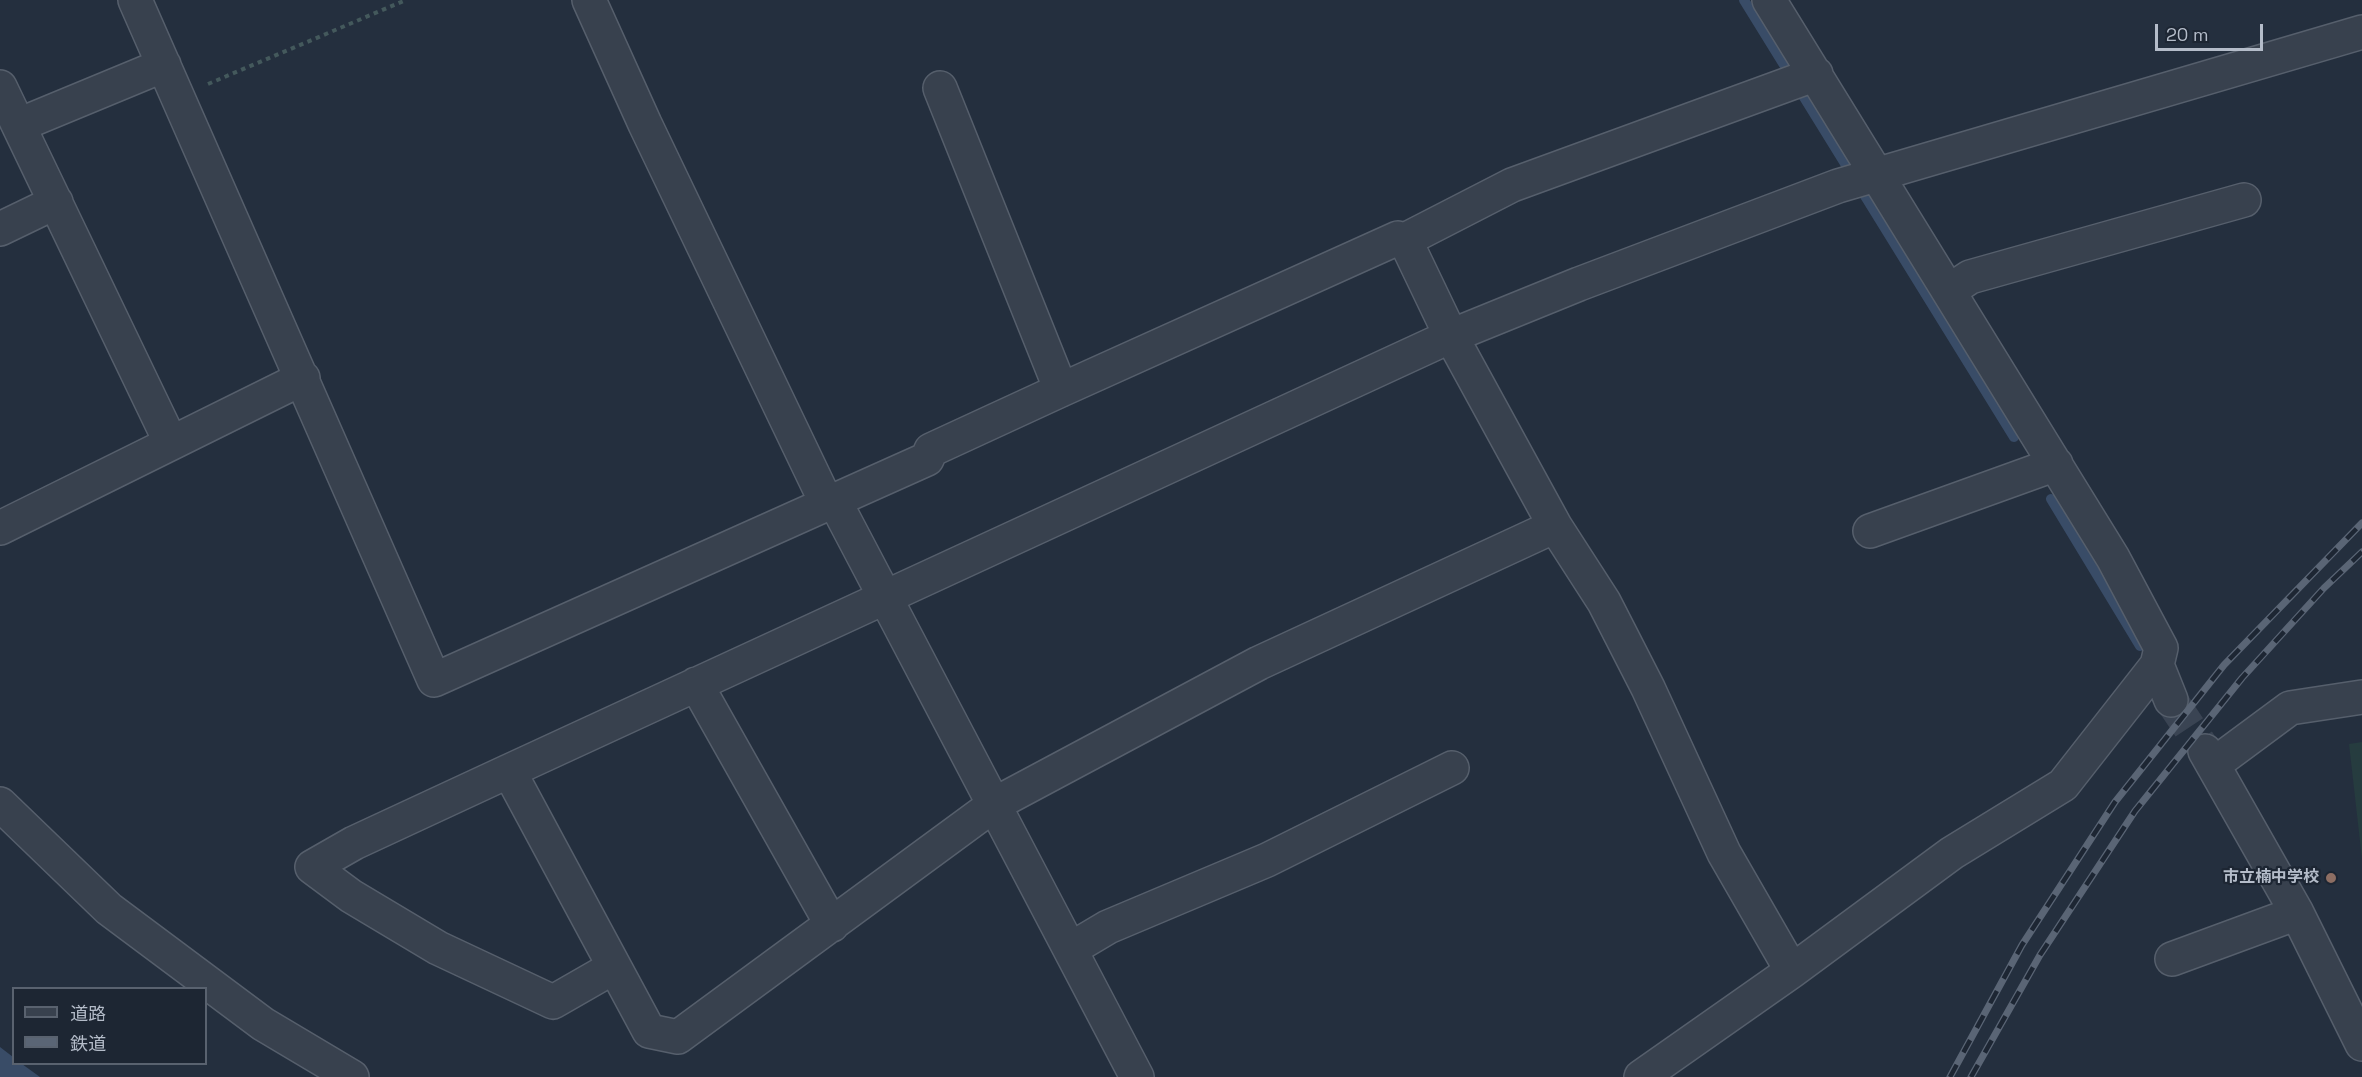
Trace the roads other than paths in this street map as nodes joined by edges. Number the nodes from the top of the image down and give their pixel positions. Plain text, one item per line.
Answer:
1 (135, 0) edge
2 (589, 0) edge
3 (1769, 0) edge
4 (2362, 32) edge
5 (164, 65) junction
6 (1816, 74) junction
7 (0, 87) edge
8 (939, 87) dead end
9 (19, 124) junction
10 (1875, 176) junction
11 (2244, 200) dead end
12 (56, 202) junction
13 (0, 229) edge
14 (1405, 240) junction
15 (1949, 291) junction
16 (1451, 336) junction
17 (303, 378) junction
18 (1061, 390) junction
19 (171, 443) junction
20 (2056, 464) junction
21 (831, 502) junction
22 (1555, 526) junction
23 (0, 528) edge
24 (1870, 531) dead end
25 (884, 598) junction
26 (2157, 665) junction
27 (696, 684) junction
28 (2362, 697) edge
29 (2171, 700) tunnel mouth
30 (1452, 768) dead end
31 (509, 771) junction
32 (0, 804) edge
33 (995, 804) junction
34 (2297, 913) junction
35 (832, 924) junction
36 (1071, 949) junction
37 (2172, 959) dead end
38 (614, 967) junction
39 (1792, 971) junction
40 (2362, 1044) edge
41 (352, 1077) edge
42 (1137, 1077) edge
43 (1641, 1077) edge

1 - 5 street
2 - 21 street
3 - 6 street
4 - 10 street
5 - 9 street
5 - 17 street
6 - 10 street
6 - 14 street
7 - 9 street
8 - 18 street
9 - 12 street
10 - 15 street
10 - 16 street
11 - 15 street
12 - 13 street
12 - 19 street
14 - 16 street
14 - 18 street
15 - 20 street
16 - 22 street
16 - 25 street
17 - 19 street
17 - 21 street
18 - 21 street
19 - 23 street
20 - 24 street
20 - 26 street
21 - 25 street
22 - 33 street
22 - 39 street
25 - 27 street
25 - 33 street
26 - 29 street
26 - 39 street
27 - 31 street
27 - 35 street
28 - 34 street
30 - 36 street
31 - 38 street
31 - 38 street
32 - 41 street
33 - 35 street
33 - 36 street
34 - 37 street
34 - 40 street
35 - 38 street
36 - 42 street
39 - 43 street

